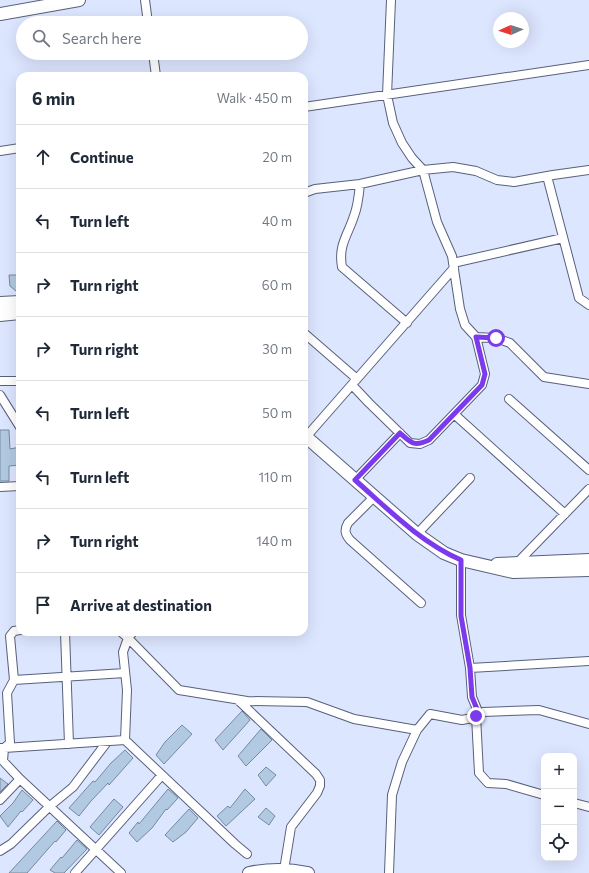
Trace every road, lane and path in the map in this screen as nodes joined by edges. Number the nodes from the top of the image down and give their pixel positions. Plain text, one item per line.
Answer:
1 (78, 0) edge
2 (145, 0) edge
3 (391, 0) edge
4 (0, 14) edge
5 (147, 16) edge
6 (154, 60) edge
7 (589, 65) edge
8 (155, 72) edge
9 (387, 95) junction
10 (308, 106) edge
11 (16, 149) edge
12 (0, 151) edge
13 (423, 170) junction
14 (589, 170) edge
15 (547, 176) junction
16 (360, 184) junction
17 (308, 192) edge
18 (563, 238) junction
19 (453, 265) junction
20 (16, 303) edge
21 (589, 305) edge
22 (0, 306) edge
23 (16, 312) edge
24 (407, 323) junction
25 (308, 337) edge
26 (476, 337) junction
27 (0, 381) edge
28 (16, 381) edge
29 (354, 382) junction
30 (589, 384) edge
31 (0, 395) edge
32 (509, 399) dead end
33 (454, 414) junction
34 (16, 421) edge
35 (308, 433) edge
36 (400, 433) junction
37 (308, 439) edge
38 (589, 470) edge
39 (470, 478) dead end
40 (355, 480) junction
41 (16, 486) edge
42 (0, 487) edge
43 (589, 489) edge
44 (374, 497) junction
45 (565, 514) junction
46 (417, 534) junction
47 (461, 560) junction
48 (589, 560) edge
49 (517, 563) junction
50 (484, 564) junction
51 (589, 570) edge
52 (421, 603) dead end
53 (16, 631) edge
54 (65, 636) edge
55 (131, 636) edge
56 (132, 636) edge
57 (589, 662) edge
58 (470, 668) junction
59 (125, 673) junction
60 (67, 676) junction
61 (14, 680) junction
62 (238, 699) junction
63 (478, 715) junction
64 (589, 724) edge
65 (418, 730) junction
66 (125, 740) junction
67 (107, 742) junction
68 (69, 744) junction
69 (2, 748) edge
70 (162, 776) junction
71 (20, 779) junction
72 (541, 794) edge
73 (0, 800) edge
74 (577, 804) edge
75 (50, 806) junction
76 (589, 807) edge
77 (95, 850) junction
78 (0, 851) edge
79 (247, 854) dead end
80 (284, 870) junction
81 (75, 873) edge
82 (121, 873) edge
83 (249, 873) edge
84 (308, 873) edge
85 (389, 873) edge

1 - 4 street
2 - 5 street
3 - 9 street
6 - 8 street
7 - 9 street
9 - 10 street
9 - 13 street
11 - 12 street
13 - 15 street
13 - 16 street
13 - 19 street
14 - 15 street
15 - 18 street
16 - 17 street
16 - 24 street
18 - 19 street
18 - 21 street
19 - 24 street
19 - 26 street
20 - 22 street
22 - 23 street
24 - 29 street
25 - 29 street
26 - 30 street
26 - 33 street
27 - 28 street
29 - 35 street
29 - 36 street
31 - 34 street
32 - 38 street
33 - 36 street
33 - 45 street
36 - 40 street
37 - 40 street
39 - 46 street
40 - 44 street
41 - 42 street
43 - 45 street
44 - 46 street
44 - 52 street
45 - 49 street
46 - 47 street
47 - 50 street
47 - 58 street
48 - 49 street
49 - 50 street
50 - 51 street
53 - 61 street
54 - 60 street
55 - 59 street
56 - 62 street
57 - 58 street
58 - 63 street
59 - 60 street
59 - 66 street
60 - 61 street
60 - 68 street
61 - 69 street
62 - 65 street
62 - 80 street
63 - 64 street
63 - 65 street
63 - 72 street
65 - 85 street
66 - 67 street
66 - 70 street
67 - 68 street
67 - 75 street
68 - 69 street
69 - 71 street
70 - 77 street
70 - 79 street
71 - 73 street
71 - 75 street
74 - 76 street
75 - 77 street
75 - 78 street
77 - 81 street
77 - 82 street
80 - 83 street
80 - 84 street

